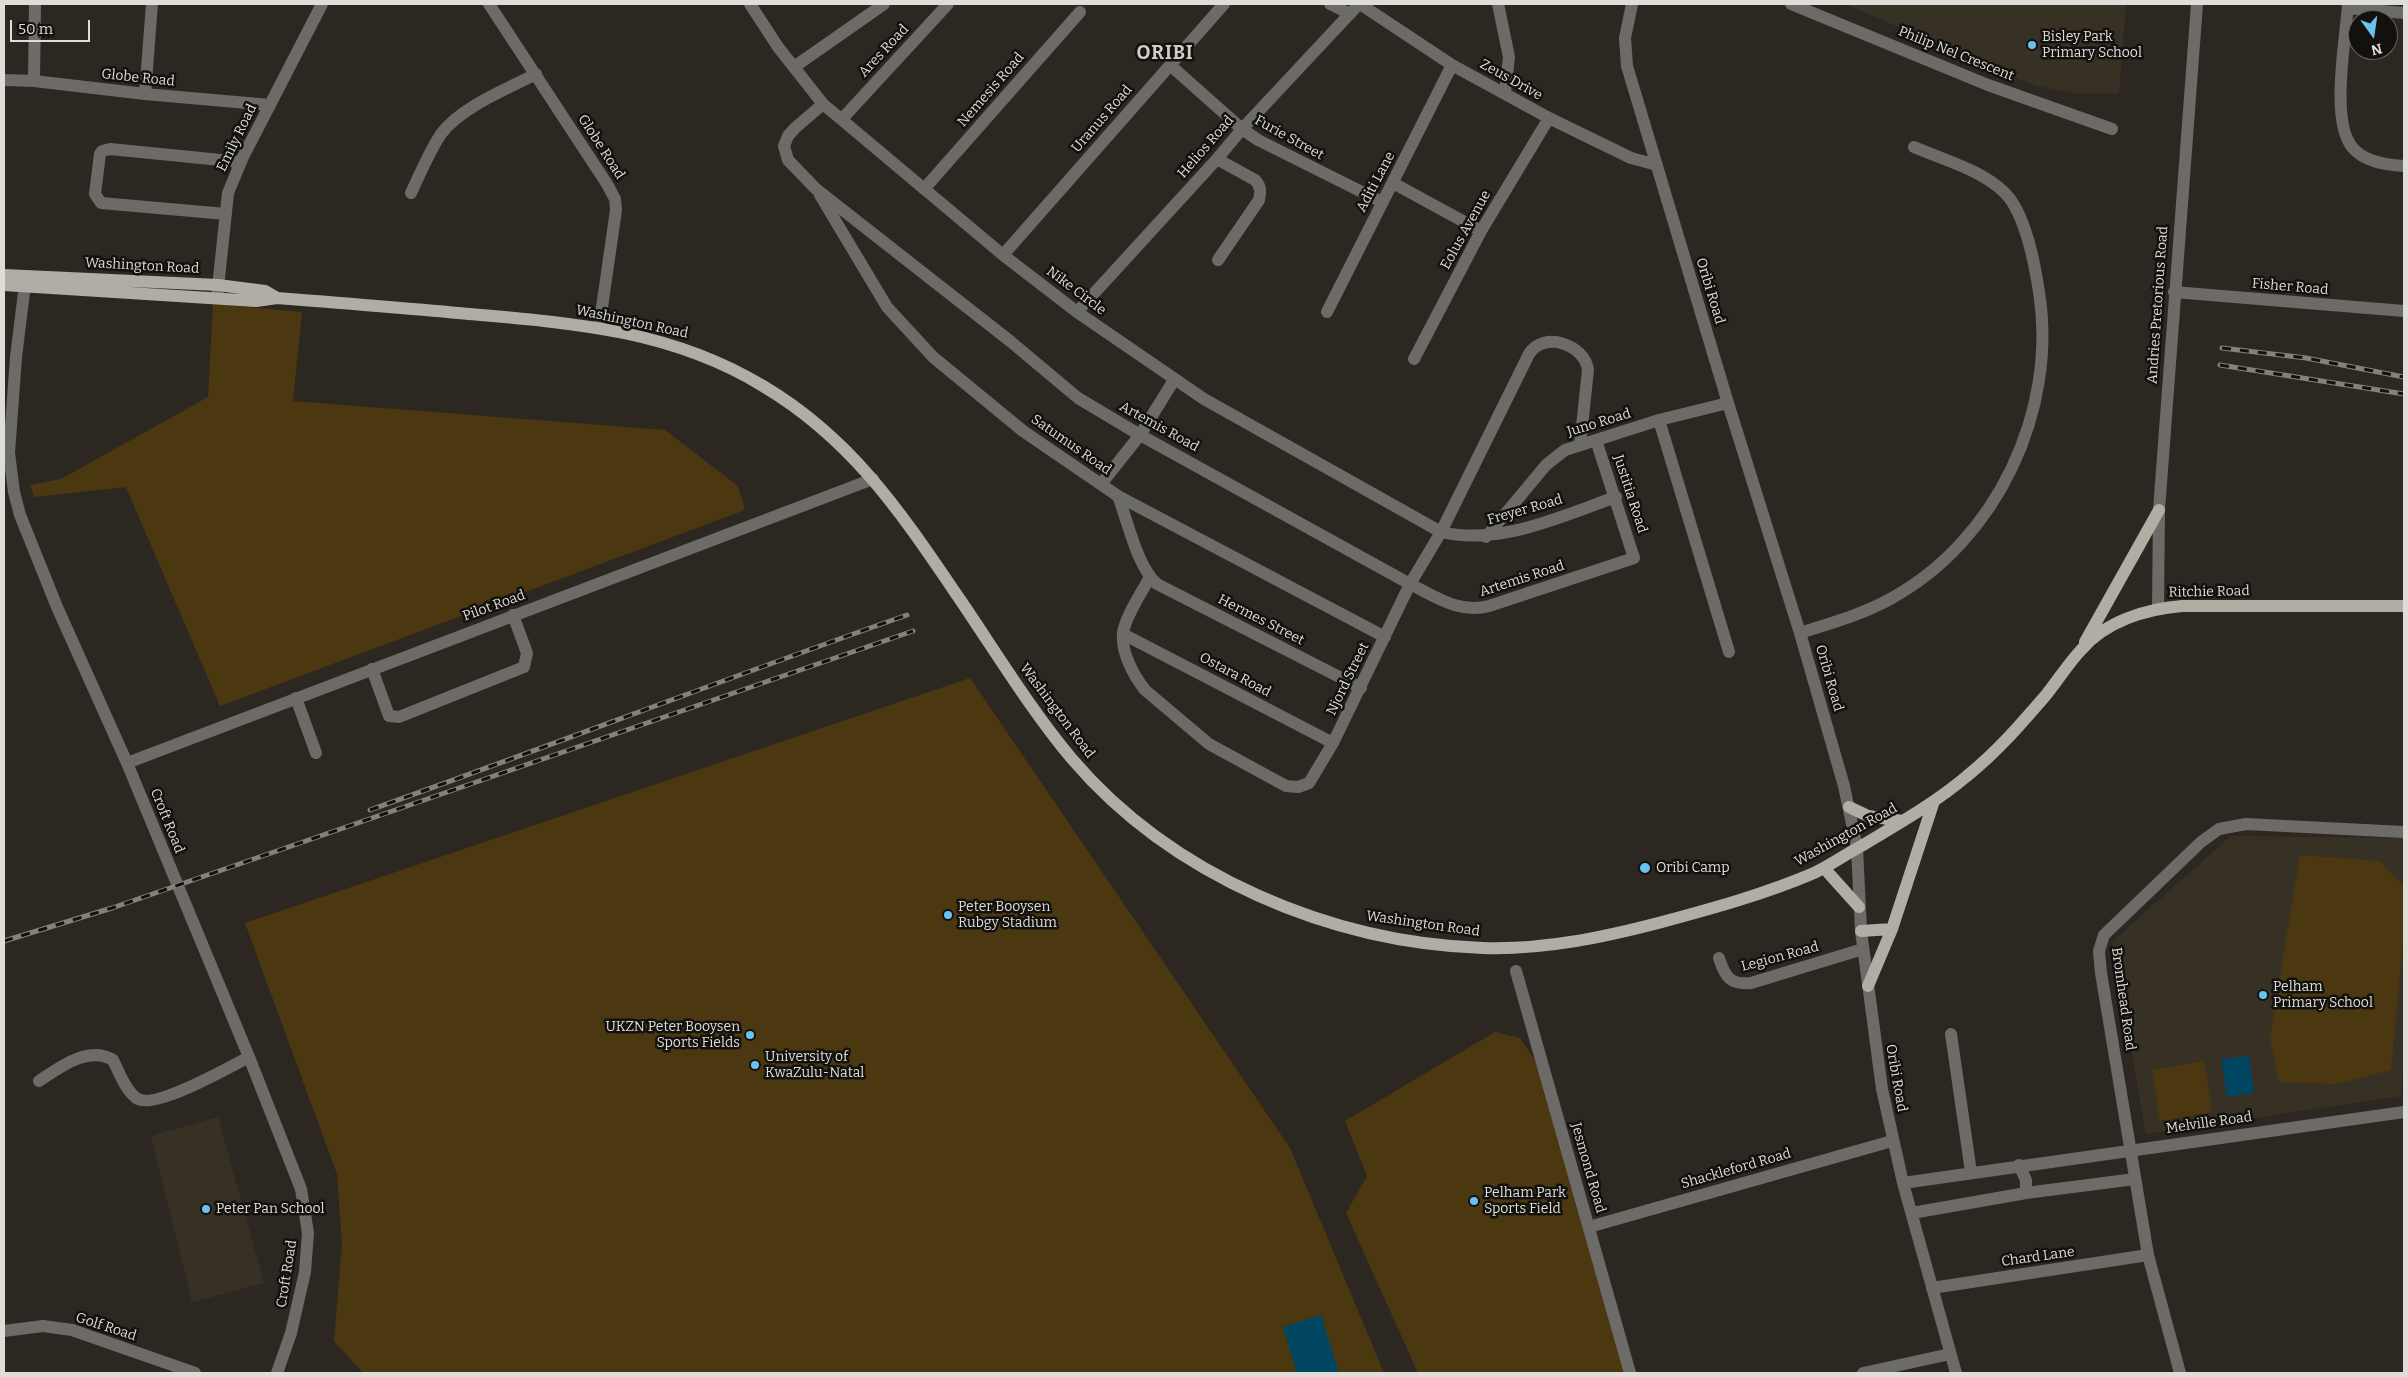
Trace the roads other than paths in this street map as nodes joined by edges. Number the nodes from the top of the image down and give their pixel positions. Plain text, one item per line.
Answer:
1 (35, 4) edge
2 (152, 4) edge
3 (322, 4) edge
4 (489, 4) edge
5 (750, 4) edge
6 (884, 4) edge
7 (948, 4) edge
8 (1224, 4) edge
9 (1330, 4) edge
10 (1360, 4) edge
11 (1498, 4) edge
12 (1632, 4) edge
13 (1791, 4) edge
14 (2197, 4) edge
15 (2348, 6) edge
16 (1080, 12) dead end
17 (2404, 13) edge
18 (1350, 14) junction
19 (1170, 65) junction
20 (1452, 65) junction
21 (794, 67) junction
22 (536, 74) junction
23 (4, 80) edge
24 (34, 81) junction
25 (1505, 93) junction
26 (145, 94) junction
27 (823, 104) junction
28 (270, 105) junction
29 (1549, 118) junction
30 (842, 119) junction
31 (1242, 129) junction
32 (2112, 129) dead end
33 (1914, 147) dead end
34 (1217, 159) junction
35 (241, 162) junction
36 (1657, 165) junction
37 (2404, 166) edge
38 (1393, 182) junction
39 (816, 189) junction
40 (924, 189) junction
41 (411, 193) dead end
42 (1382, 202) junction
43 (226, 214) junction
44 (1481, 231) junction
45 (1002, 255) junction
46 (1218, 260) dead end
47 (4, 275) edge
48 (26, 281) junction
49 (4, 285) edge
50 (217, 291) junction
51 (2174, 292) junction
52 (2404, 311) edge
53 (1077, 312) junction
54 (1327, 312) dead end
55 (599, 328) junction
56 (1414, 359) dead end
57 (1174, 380) junction
58 (1728, 403) junction
59 (1659, 420) junction
60 (1140, 434) junction
61 (1596, 440) junction
62 (1580, 445) junction
63 (873, 478) junction
64 (1101, 484) junction
65 (1118, 496) junction
66 (1616, 497) junction
67 (2159, 510) junction
68 (1441, 532) junction
69 (1486, 537) junction
70 (1634, 558) joint
71 (1150, 577) junction
72 (1410, 584) junction
73 (2404, 606) edge
74 (2158, 609) junction
75 (513, 615) junction
76 (1800, 633) junction
77 (1123, 634) junction
78 (1385, 637) junction
79 (2080, 650) junction
80 (1730, 652) dead end
81 (372, 669) junction
82 (1360, 688) junction
83 (296, 698) junction
84 (1333, 743) junction
85 (316, 753) dead end
86 (127, 762) junction
87 (1964, 780) joint
88 (1934, 801) junction
89 (1849, 807) junction
90 (1902, 821) junction
91 (2404, 832) edge
92 (1857, 848) junction
93 (1824, 868) junction
94 (1859, 907) junction
95 (1892, 930) junction
96 (1861, 931) junction
97 (1863, 950) junction
98 (1719, 958) dead end
99 (1516, 971) dead end
100 (1868, 986) junction
101 (1951, 1034) dead end
102 (249, 1057) junction
103 (40, 1081) dead end
104 (2404, 1112) edge
105 (1892, 1141) junction
106 (2131, 1149) junction
107 (2019, 1165) junction
108 (1971, 1172) junction
109 (2135, 1179) junction
110 (1903, 1183) junction
111 (2026, 1194) junction
112 (1912, 1213) junction
113 (1589, 1227) junction
114 (2148, 1255) junction
115 (1932, 1288) junction
116 (4, 1331) edge
117 (1950, 1354) junction
118 (195, 1373) edge
119 (277, 1373) edge
120 (1630, 1373) edge
121 (1864, 1373) edge
122 (1956, 1373) edge
123 (2180, 1373) edge

1 - 24 street
2 - 26 street
3 - 28 street, Emily Road
4 - 22 street, Globe Road
5 - 21 street, Nike Circle
6 - 21 street
7 - 30 street, Ares Road
8 - 19 street, Uranus Road
9 - 18 street
10 - 18 street, Helios Road
10 - 20 street, Zeus Drive
11 - 25 street
12 - 36 street, Oribi Road
13 - 32 street, Philip Nel Crescent
14 - 51 street, Andries Pretorious Road
15 - 17 street
15 - 37 street
16 - 40 street, Nemesis Road
18 - 31 street, Helios Road
19 - 31 street, Furie Street
19 - 45 street, Uranus Road
20 - 25 street, Zeus Drive
20 - 38 street, Aditi Lane
21 - 27 street, Nike Circle
22 - 41 street
22 - 55 street, Globe Road
23 - 24 street, Globe Road
24 - 26 street, Globe Road
25 - 29 street, Zeus Drive
26 - 28 street, Globe Road
27 - 30 street, Nike Circle
27 - 39 street, Artemis Road
28 - 35 street, Emily Road
29 - 36 street, Zeus Drive
29 - 44 street, Eolus Avenue
30 - 40 street, Nike Circle
31 - 34 street, Helios Road
31 - 42 street, Furie Street
33 - 76 street
34 - 46 street
34 - 53 street, Helios Road
35 - 43 street, Emily Road
35 - 43 street
36 - 58 street, Oribi Road
38 - 42 street, Aditi Lane
38 - 44 street
39 - 60 street, Artemis Road
39 - 64 street, Satumus Road
40 - 45 street, Nike Circle
42 - 54 street, Aditi Lane
43 - 50 street, Emily Road
44 - 56 street, Eolus Avenue
45 - 53 street, Nike Circle
47 - 48 main road, Washington Road
48 - 49 main road, Washington Road
48 - 50 main road, Washington Road
48 - 86 street, Croft Road
50 - 55 main road, Washington Road
51 - 52 street, Fisher Road
51 - 67 street, Andries Pretorious Road
53 - 57 street, Nike Circle
55 - 63 main road, Washington Road
57 - 60 street
57 - 68 street, Nike Circle
58 - 59 street, Juno Road
58 - 76 street, Oribi Road
59 - 61 street, Juno Road
59 - 80 street
60 - 64 street
60 - 72 street, Artemis Road
61 - 62 street, Juno Road
61 - 66 street, Justitia Road
62 - 68 street, Njord Street
62 - 69 street, Juno Road
63 - 75 street, Pilot Road
63 - 93 main road, Washington Road
64 - 65 street, Satumus Road
65 - 71 street
65 - 78 street, Satumus Road
66 - 69 street, Freyer Road
66 - 70 street, Justitia Road
67 - 74 street, Andries Pretorious Road
67 - 79 main road
68 - 69 street, Freyer Road
68 - 72 street, Njord Street
70 - 72 street, Artemis Road
71 - 77 street
71 - 82 street, Hermes Street
72 - 78 street, Njord Street
73 - 74 main road, Ritchie Road
74 - 79 main road, Ritchie Road
75 - 81 street, Pilot Road
75 - 81 street
76 - 89 street, Oribi Road
77 - 84 street, Ostara Road
77 - 84 street, Njord Street
78 - 82 street, Njord Street
79 - 87 main road, Ritchie Road
81 - 83 street, Pilot Road
82 - 84 street, Njord Street
83 - 85 street
83 - 86 street, Pilot Road
86 - 102 street, Croft Road
87 - 88 main road, Washington Road
88 - 90 main road, Washington Road
88 - 95 main road
89 - 90 main road
89 - 92 street, Oribi Road
90 - 92 main road, Washington Road
91 - 106 street, Bromhead Road
92 - 93 main road, Washington Road
92 - 94 street, Oribi Road
93 - 94 main road
94 - 96 street, Oribi Road
95 - 96 main road
95 - 100 main road
96 - 97 street, Oribi Road
97 - 98 street, Legion Road
97 - 100 street, Oribi Road
99 - 113 street, Jesmond Road
100 - 105 street, Oribi Road
101 - 108 street
102 - 103 street
102 - 119 street, Croft Road
104 - 106 street, Melville Road
105 - 110 street, Oribi Road
105 - 113 street, Shackleford Road
106 - 107 street, Melville Road
106 - 109 street, Bromhead Road
107 - 108 street, Melville Road
107 - 111 street
108 - 110 street, Melville Road
109 - 111 street
109 - 114 street, Bromhead Road
110 - 112 street, Oribi Road
111 - 112 street
112 - 115 street, Oribi Road
113 - 120 street, Jesmond Road
114 - 115 street, Chard Lane
114 - 123 street, Bromhead Road
115 - 117 street, Oribi Road
116 - 118 street, Golf Road
117 - 121 street
117 - 122 street, Oribi Road

